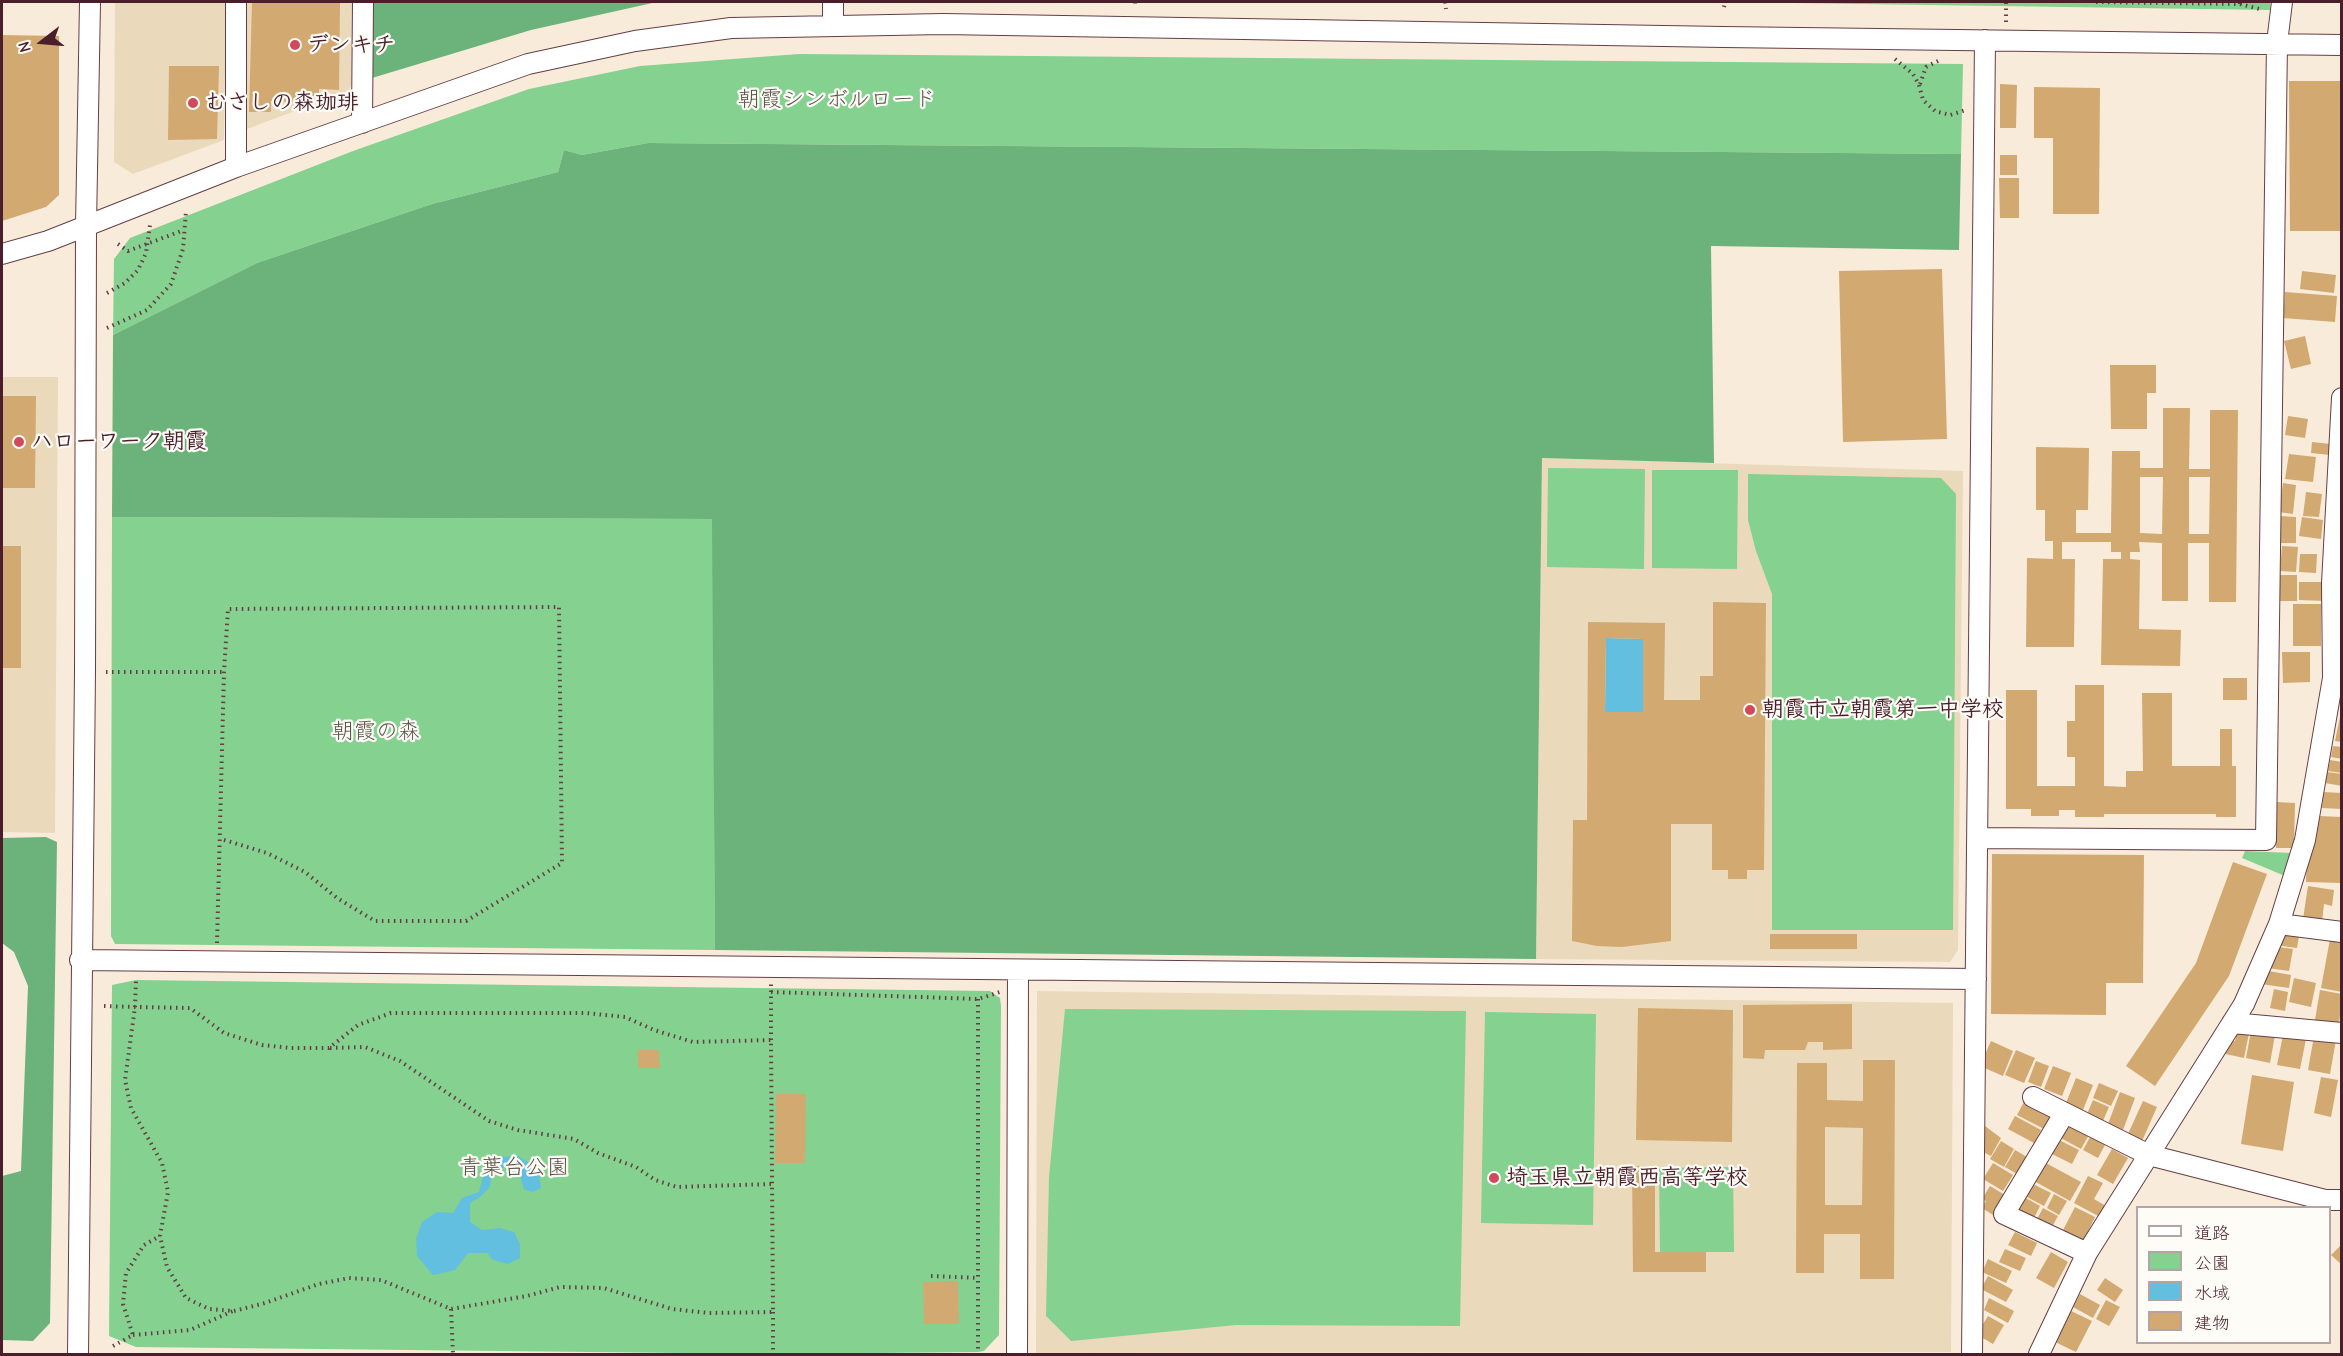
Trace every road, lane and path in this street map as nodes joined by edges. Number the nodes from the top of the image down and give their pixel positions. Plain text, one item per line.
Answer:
1 (90, 2) edge
2 (236, 2) edge
3 (363, 2) edge
4 (833, 2) edge
5 (1445, 2) edge
6 (1725, 2) edge
7 (2006, 2) edge
8 (2096, 2) edge
9 (2282, 2) edge
10 (2240, 3) edge
11 (1724, 7) dead end
12 (1446, 9) dead end
13 (2265, 14) dead end
14 (833, 24) junction
15 (2006, 24) dead end
16 (1985, 40) junction
17 (2277, 43) junction
18 (2342, 45) edge
19 (1894, 58) dead end
20 (1942, 58) dead end
21 (1919, 85) junction
22 (1969, 108) dead end
23 (362, 123) junction
24 (236, 167) junction
25 (186, 211) dead end
26 (150, 225) dead end
27 (86, 226) junction
28 (184, 230) junction
29 (118, 244) dead end
30 (148, 244) junction
31 (2, 254) edge
32 (107, 293) dead end
33 (107, 328) dead end
34 (2342, 398) edge
35 (2337, 583) edge
36 (106, 672) dead end
37 (224, 672) junction
38 (2337, 678) edge
39 (1978, 838) junction
40 (221, 839) junction
41 (2279, 924) junction
42 (2342, 932) edge
43 (217, 948) dead end
44 (80, 960) junction
45 (1018, 970) junction
46 (136, 976) dead end
47 (1976, 979) junction
48 (771, 981) dead end
49 (1002, 991) dead end
50 (771, 992) junction
51 (978, 999) junction
52 (104, 1006) dead end
53 (135, 1007) junction
54 (2232, 1023) junction
55 (2342, 1034) edge
56 (771, 1040) junction
57 (329, 1048) junction
58 (2033, 1097) dead end
59 (2064, 1114) junction
60 (2149, 1155) junction
61 (771, 1184) junction
62 (2342, 1200) edge
63 (160, 1236) junction
64 (2087, 1253) junction
65 (931, 1276) dead end
66 (979, 1278) junction
67 (451, 1309) junction
68 (234, 1311) junction
69 (773, 1312) junction
70 (133, 1335) junction
71 (113, 1346) dead end
72 (78, 1354) edge
73 (453, 1354) edge
74 (773, 1354) edge
75 (978, 1354) edge
76 (1017, 1354) edge
77 (1972, 1354) edge
78 (2038, 1354) edge

1 - 27 street
2 - 24 street
3 - 23 street
4 - 14 street
5 - 12 path
6 - 11 path
7 - 15 path
8 - 10 path
9 - 17 street
10 - 13 path
14 - 16 street
14 - 23 street
16 - 17 street
16 - 39 street
17 - 18 street
17 - 39 street
19 - 21 path
20 - 21 path
21 - 22 path
23 - 24 street
24 - 27 street
25 - 28 path
26 - 30 path
27 - 31 street
27 - 44 street
28 - 30 path
28 - 33 path
29 - 30 path
30 - 32 path
34 - 35 street
35 - 38 street
36 - 37 path
37 - 40 path
37 - 40 path
38 - 41 street
39 - 47 street
40 - 43 path
41 - 42 street
41 - 54 street
44 - 45 street
44 - 72 street
45 - 47 street
45 - 76 street
46 - 53 path
47 - 77 street
48 - 50 path
49 - 51 path
50 - 51 path
50 - 56 path
51 - 66 path
52 - 53 path
53 - 57 path
53 - 63 path
54 - 55 street
54 - 60 street
56 - 57 path
56 - 61 path
57 - 61 path
58 - 59 street
59 - 60 street
59 - 64 street
60 - 62 street
60 - 64 street
61 - 69 path
63 - 68 path
63 - 70 path
64 - 78 street
65 - 66 path
66 - 75 path
67 - 68 path
67 - 69 path
67 - 73 path
68 - 70 path
69 - 74 path
70 - 71 path

